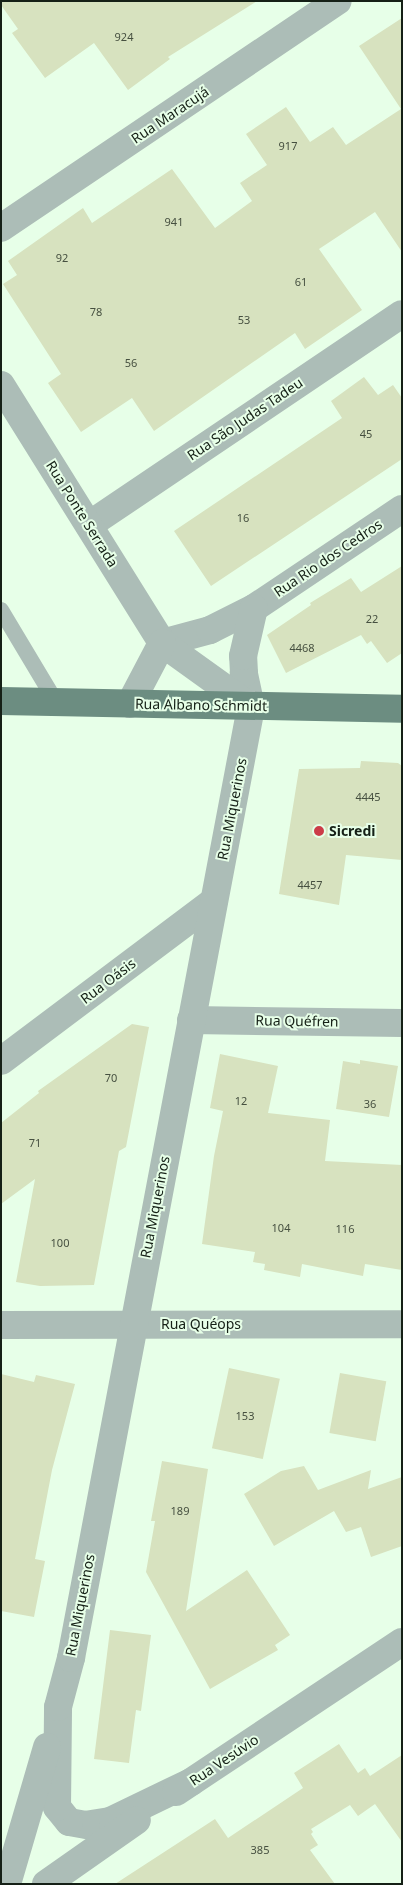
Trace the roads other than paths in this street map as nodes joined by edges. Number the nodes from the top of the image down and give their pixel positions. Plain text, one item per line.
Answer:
1 (338, 1) edge
2 (1, 228) edge
3 (402, 314) edge
4 (1, 385) edge
5 (402, 509) edge
6 (89, 525) junction
7 (254, 608) junction
8 (1, 610) edge
9 (162, 643) junction
10 (1, 701) edge
11 (56, 702) junction
12 (130, 704) junction
13 (251, 706) junction
14 (402, 709) edge
15 (214, 901) junction
16 (191, 1020) junction
17 (402, 1023) edge
18 (1, 1061) edge
19 (133, 1324) junction
20 (402, 1324) edge
21 (1, 1325) edge
22 (402, 1642) edge
23 (58, 1707) junction
24 (191, 1782) junction
25 (5, 1880) edge
26 (48, 1883) edge

1 - 2 street, Rua Maracujá
3 - 6 street, Rua São Judas Tadeu
4 - 6 street, Rua Ponte Serrada
5 - 7 street, Rua Rio dos Cedros
6 - 9 street, Rua Ponte Serrada
7 - 9 street, Rua Rio dos Cedros
7 - 13 street
8 - 11 lane
9 - 12 street
9 - 13 street, Rua Ponte Serrada
10 - 11 main road, Rua Albano Schmidt
11 - 12 main road, Rua Albano Schmidt
12 - 13 main road, Rua Albano Schmidt
13 - 14 main road, Rua Albano Schmidt
13 - 15 street, Rua Miquerinos
15 - 16 street, Rua Miquerinos
15 - 18 street, Rua Oásis
16 - 17 street, Rua Quéfren
16 - 19 street, Rua Miquerinos
19 - 20 street, Rua Quéops
19 - 21 street, Rua Quéops
19 - 23 street, Rua Miquerinos
22 - 24 street, Rua Vesúvio
23 - 24 street, Rua Miquerinos
23 - 25 street, Rua Miquerinos
24 - 26 street, Rua Vesúvio

